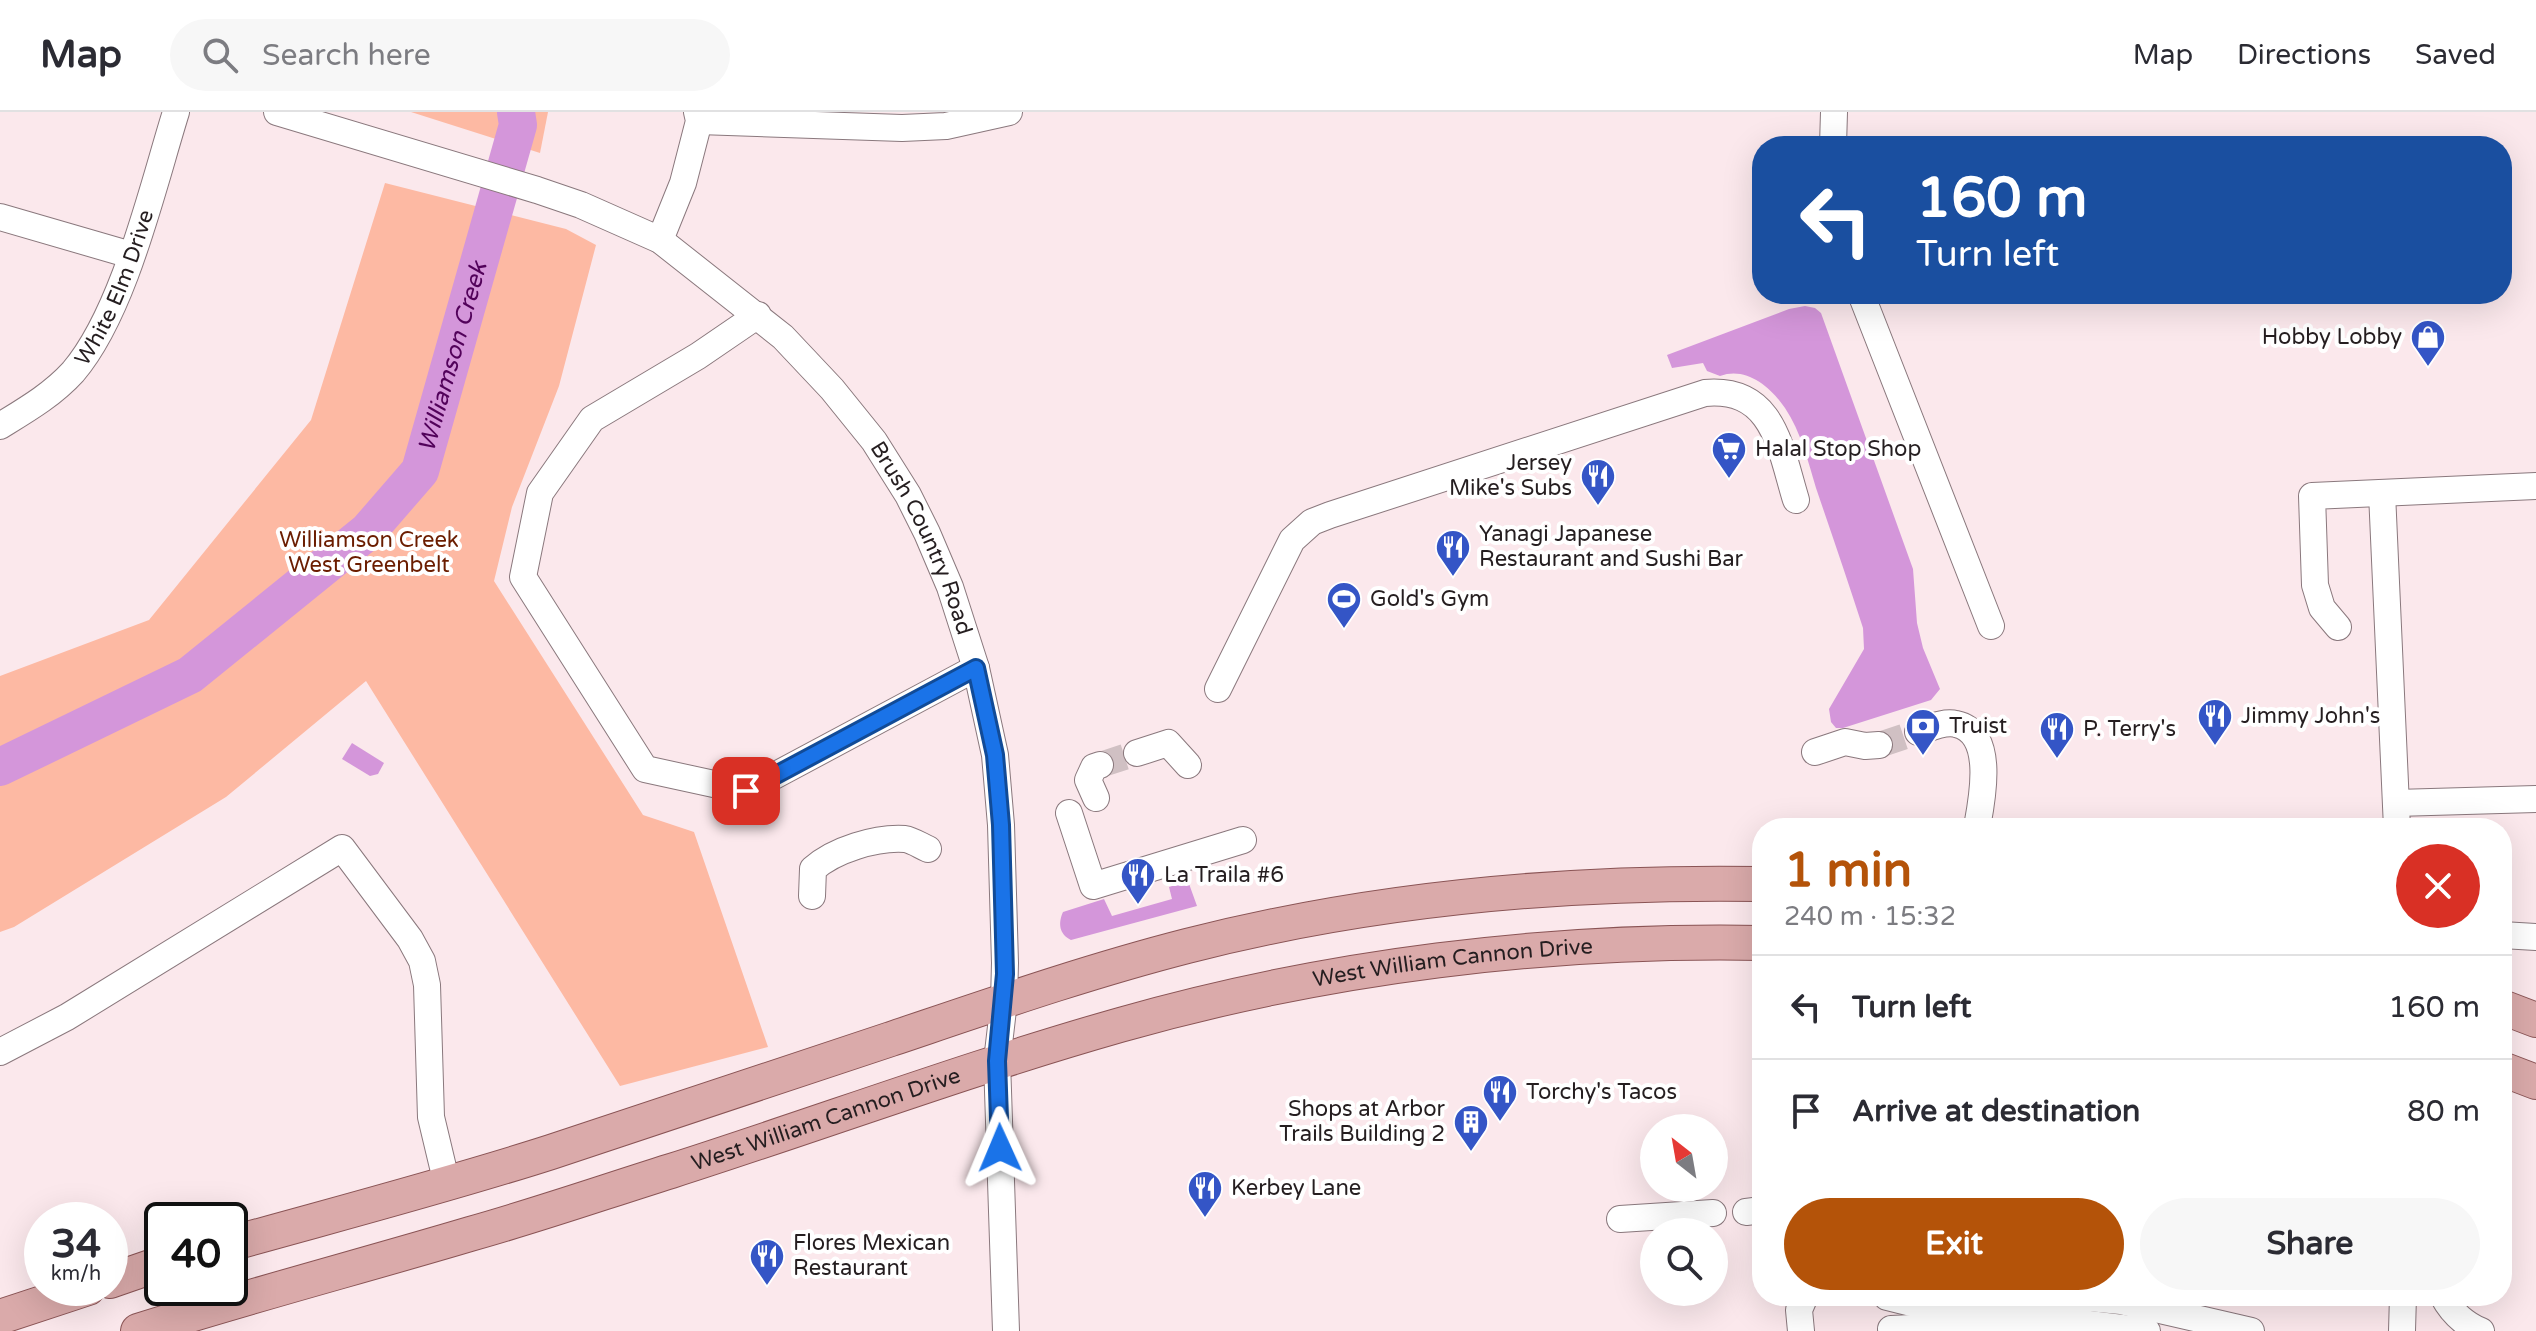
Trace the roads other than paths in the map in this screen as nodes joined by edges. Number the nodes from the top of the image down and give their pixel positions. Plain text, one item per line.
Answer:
1 (176, 112) edge
2 (277, 112) edge
3 (1009, 112) edge
4 (1834, 112) edge
5 (698, 116) edge
6 (1833, 136) edge
7 (0, 217) edge
8 (660, 240) junction
9 (131, 255) junction
10 (1865, 304) edge
11 (758, 315) junction
12 (0, 426) edge
13 (2536, 486) edge
14 (2382, 493) junction
15 (1796, 500) dead end
16 (1991, 626) dead end
17 (2338, 627) dead end
18 (976, 668) junction
19 (1218, 689) dead end
20 (1918, 732) tunnel mouth
21 (1879, 745) tunnel mouth
22 (1815, 752) dead end
23 (1137, 753) tunnel mouth
24 (1100, 765) dead end
25 (1188, 765) dead end
26 (1096, 798) dead end
27 (2536, 799) edge
28 (1069, 813) dead end
29 (2396, 816) edge
30 (1978, 818) edge
31 (1243, 840) dead end
32 (928, 849) dead end
33 (1752, 884) edge
34 (812, 896) dead end
35 (2512, 936) edge
36 (2536, 937) edge
37 (1752, 943) edge
38 (1004, 1001) junction
39 (2512, 1011) edge
40 (2536, 1020) edge
41 (0, 1052) edge
42 (997, 1061) junction
43 (2512, 1073) edge
44 (2536, 1082) edge
45 (447, 1184) junction
46 (1713, 1213) dead end
47 (1620, 1219) dead end
48 (470, 1234) junction
49 (248, 1239) edge
50 (28, 1306) edge
51 (1801, 1306) edge
52 (1891, 1306) edge
53 (2056, 1306) edge
54 (2066, 1306) edge
55 (2143, 1306) edge
56 (2403, 1306) edge
57 (2448, 1306) edge
58 (1, 1314) edge
59 (1890, 1330) edge
60 (138, 1331) edge
61 (1006, 1331) edge
62 (1801, 1331) edge
63 (2147, 1331) edge
64 (2251, 1331) edge
65 (2402, 1331) edge
66 (2481, 1331) edge

1 - 9 street, White Elm Drive
2 - 8 street, Brush Country Road
3 - 5 street
4 - 6 street
5 - 8 street
7 - 9 street
8 - 11 street, Brush Country Road
9 - 12 street, White Elm Drive
10 - 16 street
11 - 18 street, Brush Country Road
11 - 18 street
13 - 14 street
14 - 17 street
14 - 29 street
15 - 19 street
18 - 38 street, Brush Country Road
20 - 30 street
21 - 22 street
23 - 25 street
24 - 26 street
27 - 29 street
28 - 31 street
32 - 34 street
33 - 38 main road
35 - 36 street
37 - 42 main road, West William Cannon Drive
38 - 42 street, Brush Country Road
38 - 45 main road
39 - 40 main road
41 - 45 street
42 - 48 main road, West William Cannon Drive
42 - 61 street, Brush Country Road
43 - 44 main road
45 - 48 main road
45 - 49 main road
46 - 47 street
48 - 60 main road, West William Cannon Drive
50 - 58 main road
51 - 62 street
52 - 59 street
53 - 59 street
54 - 63 street
55 - 64 street
56 - 65 street
57 - 66 street

